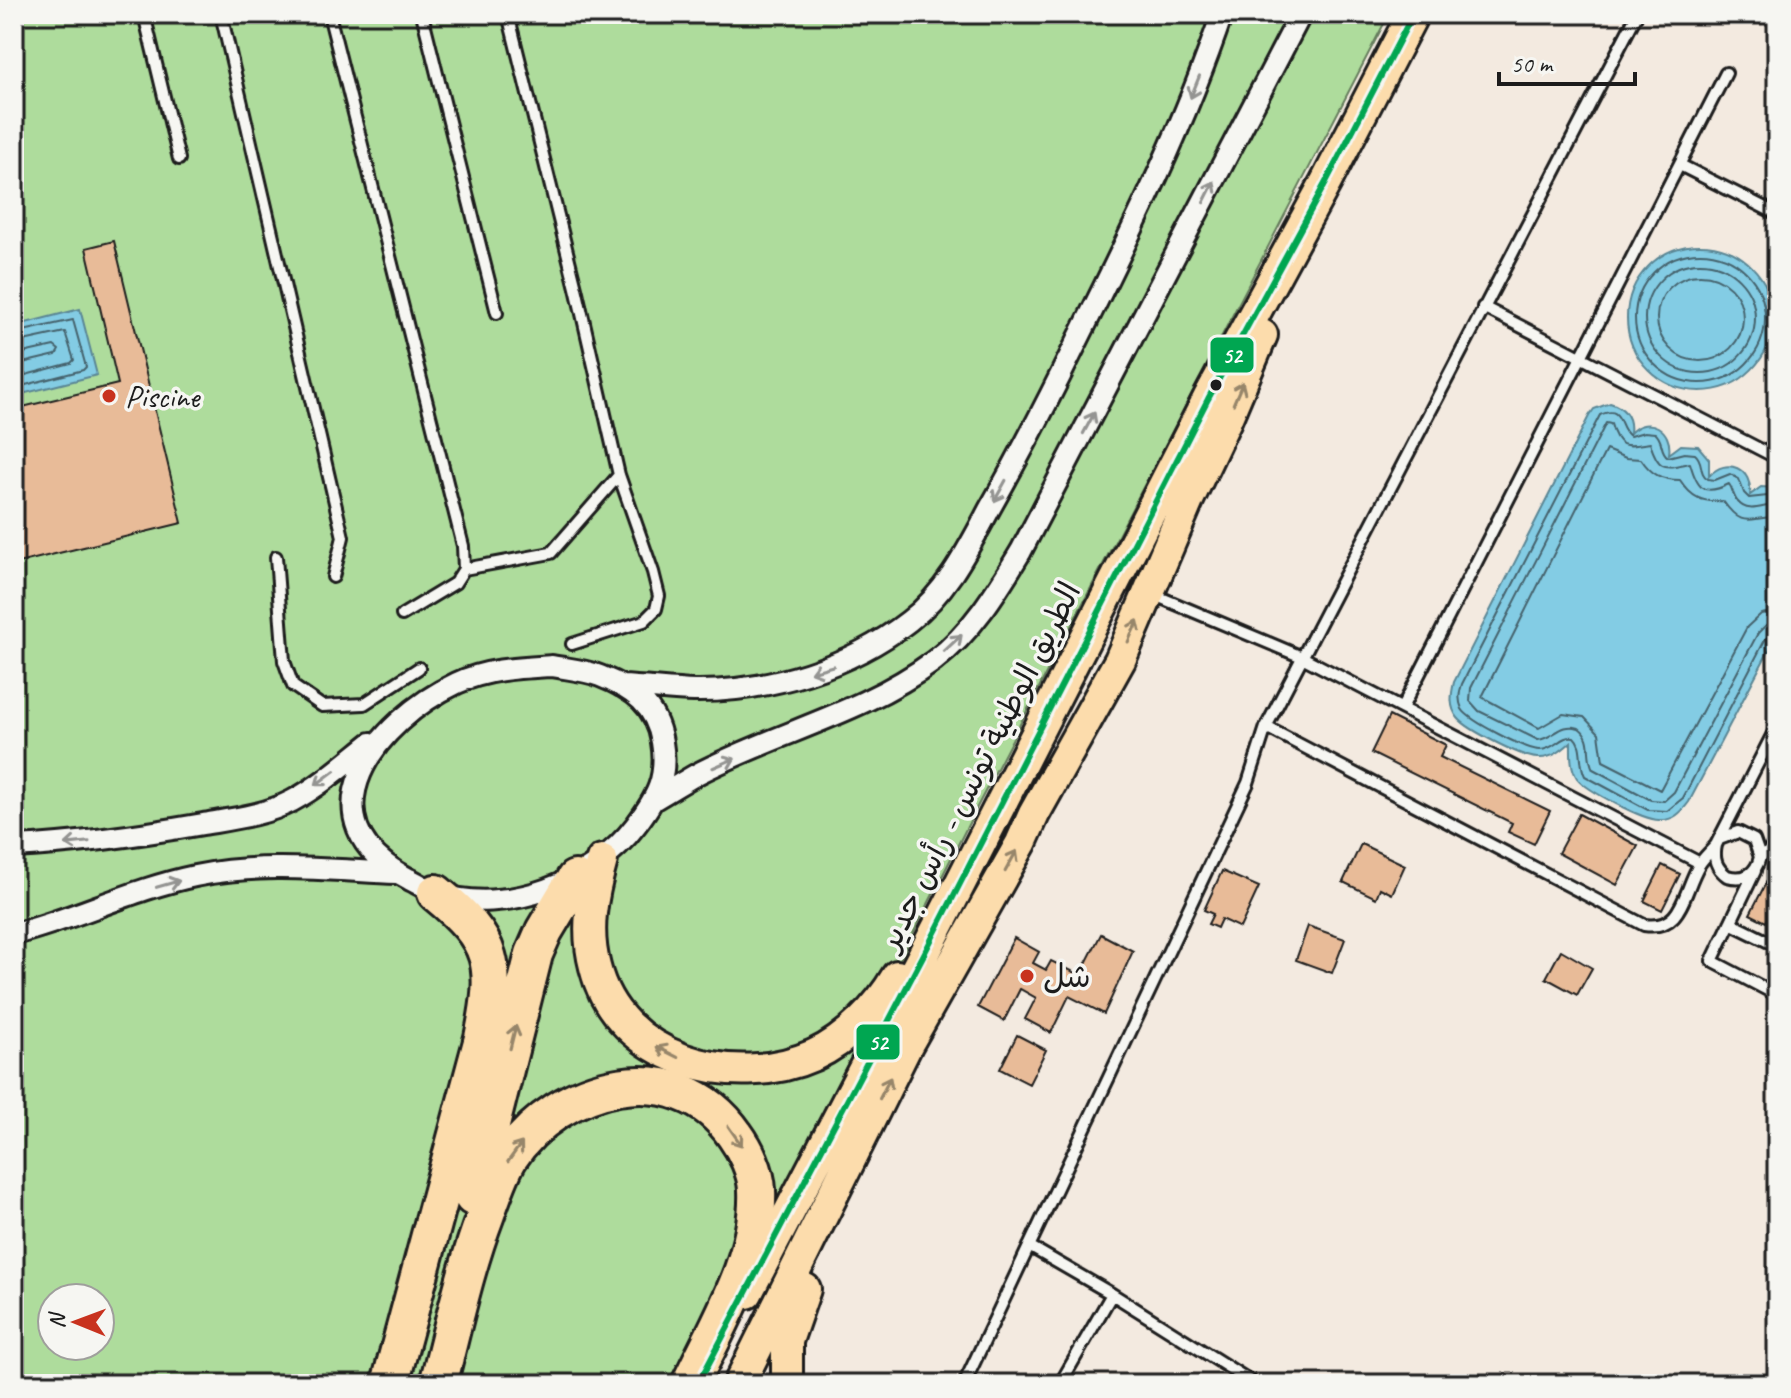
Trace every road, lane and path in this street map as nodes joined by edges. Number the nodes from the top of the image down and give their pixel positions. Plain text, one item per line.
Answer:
1 (144, 14) edge
2 (221, 14) edge
3 (329, 14) edge
4 (422, 14) edge
5 (508, 14) edge
6 (1222, 14) edge
7 (1301, 14) edge
8 (1413, 14) edge
9 (1637, 14) edge
10 (1726, 73) dead end
11 (179, 159) dead end
12 (1680, 165) junction
13 (1326, 182) junction
14 (1777, 214) edge
15 (1483, 307) junction
16 (497, 313) dead end
17 (1582, 356) junction
18 (1777, 458) edge
19 (619, 475) junction
20 (276, 557) dead end
21 (464, 569) junction
22 (333, 577) dead end
23 (1150, 593) junction
24 (402, 615) dead end
25 (572, 644) dead end
26 (1302, 657) junction
27 (419, 668) dead end
28 (621, 686) junction
29 (1402, 708) junction
30 (1777, 726) edge
31 (1266, 727) junction
32 (387, 731) junction
33 (655, 799) junction
34 (1777, 837) edge
35 (1719, 842) junction
36 (14, 847) edge
37 (975, 852) junction
38 (1766, 857) edge
39 (1700, 863) junction
40 (589, 869) junction
41 (398, 873) junction
42 (436, 893) junction
43 (1730, 923) junction
44 (14, 934) edge
45 (1777, 946) edge
46 (1777, 995) edge
47 (858, 1142) junction
48 (427, 1239) junction
49 (1029, 1246) junction
50 (1112, 1294) junction
51 (374, 1384) edge
52 (390, 1384) edge
53 (423, 1384) edge
54 (438, 1384) edge
55 (690, 1384) edge
56 (698, 1384) edge
57 (739, 1384) edge
58 (787, 1384) edge
59 (964, 1384) edge
60 (1060, 1384) edge
61 (1255, 1384) edge

1 - 11 lane
2 - 22 lane
3 - 21 lane
4 - 16 lane
5 - 19 lane
6 -> 28 street
33 -> 7 street
8 - 13 main road, الطريق الوطنية تونس - رأس جدير
9 - 15 lane
10 - 12 lane
12 - 14 lane
12 - 17 lane
23 -> 13 main road, الطريق الوطنية تونس - رأس جدير
13 - 37 main road, الطريق الوطنية تونس - رأس جدير
15 - 17 lane
15 - 26 lane
17 - 18 lane
17 - 29 lane
19 - 21 lane
19 - 25 lane
20 - 27 lane
21 - 24 lane
23 - 26 lane
47 -> 23 main road, الطريق الوطنية تونس - رأس جدير
26 - 29 lane
26 - 31 lane
28 - 32 street
28 - 33 street
29 - 39 lane
30 - 35 lane
31 - 39 lane
31 - 49 lane
32 -> 36 street
32 - 41 street
33 - 40 street
34 - 38 lane
35 - 38 lane
35 - 38 lane
35 - 39 lane
37 -> 40 main road
37 - 56 main road, الطريق الوطنية تونس - رأس جدير
38 - 43 lane
40 - 42 street
53 -> 40 highway
41 - 42 street
44 -> 41 street
42 - 48 highway
43 - 45 lane
43 - 46 lane
47 - 57 main road, الطريق الوطنية تونس - رأس جدير
47 - 58 main road
48 - 51 highway
48 - 52 highway
49 - 50 lane
49 - 59 lane
50 - 60 lane
50 - 61 lane
54 -> 55 highway

